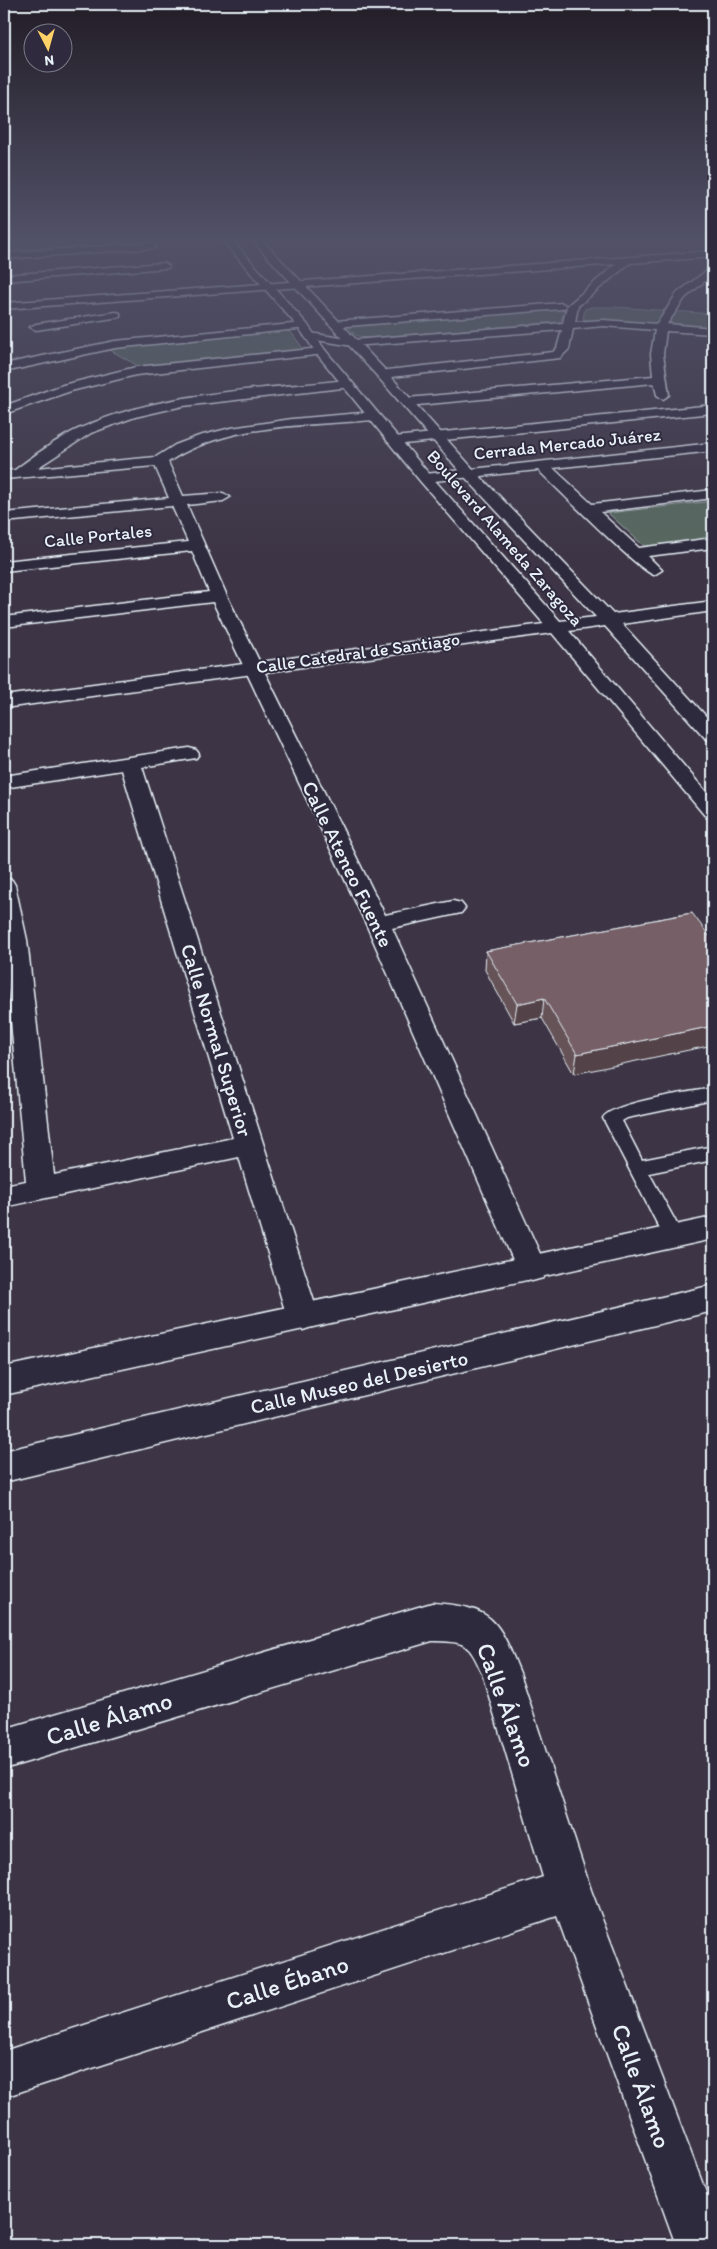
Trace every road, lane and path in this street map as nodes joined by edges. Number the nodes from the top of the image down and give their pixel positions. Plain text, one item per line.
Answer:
1 (79, 346) edge
2 (111, 346) edge
3 (317, 346) edge
4 (355, 346) edge
5 (564, 346) edge
6 (659, 346) edge
7 (86, 349) junction
8 (321, 352) junction
9 (4, 368) edge
10 (136, 371) junction
11 (382, 374) junction
12 (659, 378) junction
13 (347, 384) junction
14 (408, 402) junction
15 (713, 409) edge
16 (4, 410) edge
17 (668, 414) junction
18 (373, 416) junction
19 (437, 436) junction
20 (394, 440) junction
21 (713, 448) edge
22 (160, 461) junction
23 (542, 466) junction
24 (470, 473) junction
25 (10, 474) edge
26 (425, 478) junction
27 (713, 494) edge
28 (223, 497) dead end
29 (177, 502) junction
30 (588, 509) junction
31 (4, 518) edge
32 (713, 542) edge
33 (197, 546) junction
34 (636, 553) junction
35 (4, 566) edge
36 (654, 570) dead end
37 (219, 596) junction
38 (713, 606) edge
39 (609, 620) junction
40 (4, 622) edge
41 (556, 627) junction
42 (253, 668) junction
43 (4, 702) edge
44 (713, 735) edge
45 (189, 754) dead end
46 (130, 762) junction
47 (4, 782) edge
48 (713, 813) edge
49 (4, 885) edge
50 (453, 908) dead end
51 (378, 924) junction
52 (713, 1094) edge
53 (249, 1146) junction
54 (713, 1153) edge
55 (637, 1168) junction
56 (41, 1188) junction
57 (4, 1196) edge
58 (713, 1228) edge
59 (674, 1237) junction
60 (532, 1269) junction
61 (713, 1298) edge
62 (304, 1317) junction
63 (4, 1381) edge
64 (4, 1467) edge
65 (4, 1749) edge
66 (569, 1890) junction
67 (4, 2074) edge
68 (701, 2245) edge

1 - 7 street
2 - 7 street
3 - 8 street, Boulevard Alameda Zaragoza
4 - 11 street, Boulevard Alameda Zaragoza
5 - 11 street
6 - 12 street
7 - 9 street
7 - 10 street
8 - 10 street
8 - 13 street, Boulevard Alameda Zaragoza
10 - 16 street
11 - 14 street, Boulevard Alameda Zaragoza
12 - 14 street
12 - 17 street
13 - 18 street, Boulevard Alameda Zaragoza
13 - 25 street
14 - 19 street, Boulevard Alameda Zaragoza
15 - 17 street
17 - 19 street
18 - 20 street, Boulevard Alameda Zaragoza
18 - 22 street
19 - 20 street
19 - 24 street, Boulevard Alameda Zaragoza
20 - 26 street, Boulevard Alameda Zaragoza
21 - 23 street, Cerrada Mercado Juárez
22 - 25 street
22 - 29 street, Calle Ateneo Fuente
23 - 24 street, Cerrada Mercado Juárez
23 - 30 street
24 - 26 street, Cerrada Mercado Juárez
24 - 39 street, Boulevard Alameda Zaragoza
26 - 41 street, Boulevard Alameda Zaragoza
27 - 30 street
28 - 29 street
29 - 31 street
29 - 33 street, Calle Ateneo Fuente
30 - 34 street
32 - 34 street
33 - 35 street, Calle Portales
33 - 37 street, Calle Ateneo Fuente
34 - 36 street
37 - 40 street
37 - 42 street, Calle Ateneo Fuente
38 - 39 street, Calle Catedral de Santiago
39 - 41 street, Calle Catedral de Santiago
39 - 44 street, Boulevard Alameda Zaragoza
41 - 42 street, Calle Catedral de Santiago
41 - 48 street, Boulevard Alameda Zaragoza
42 - 43 street, Calle Catedral de Santiago
42 - 51 street, Calle Ateneo Fuente
45 - 46 street
46 - 47 street
46 - 53 street, Calle Normal Superior
49 - 56 street
50 - 51 street
51 - 60 street, Calle Ateneo Fuente
52 - 55 lane
53 - 56 street
53 - 62 street, Calle Normal Superior
54 - 55 lane
55 - 59 lane
56 - 57 street
58 - 59 street
59 - 60 street
60 - 62 street
61 - 64 street, Calle Museo del Desierto
62 - 63 street
65 - 66 street, Calle Álamo
66 - 67 street, Calle Ébano
66 - 68 street, Calle Álamo

